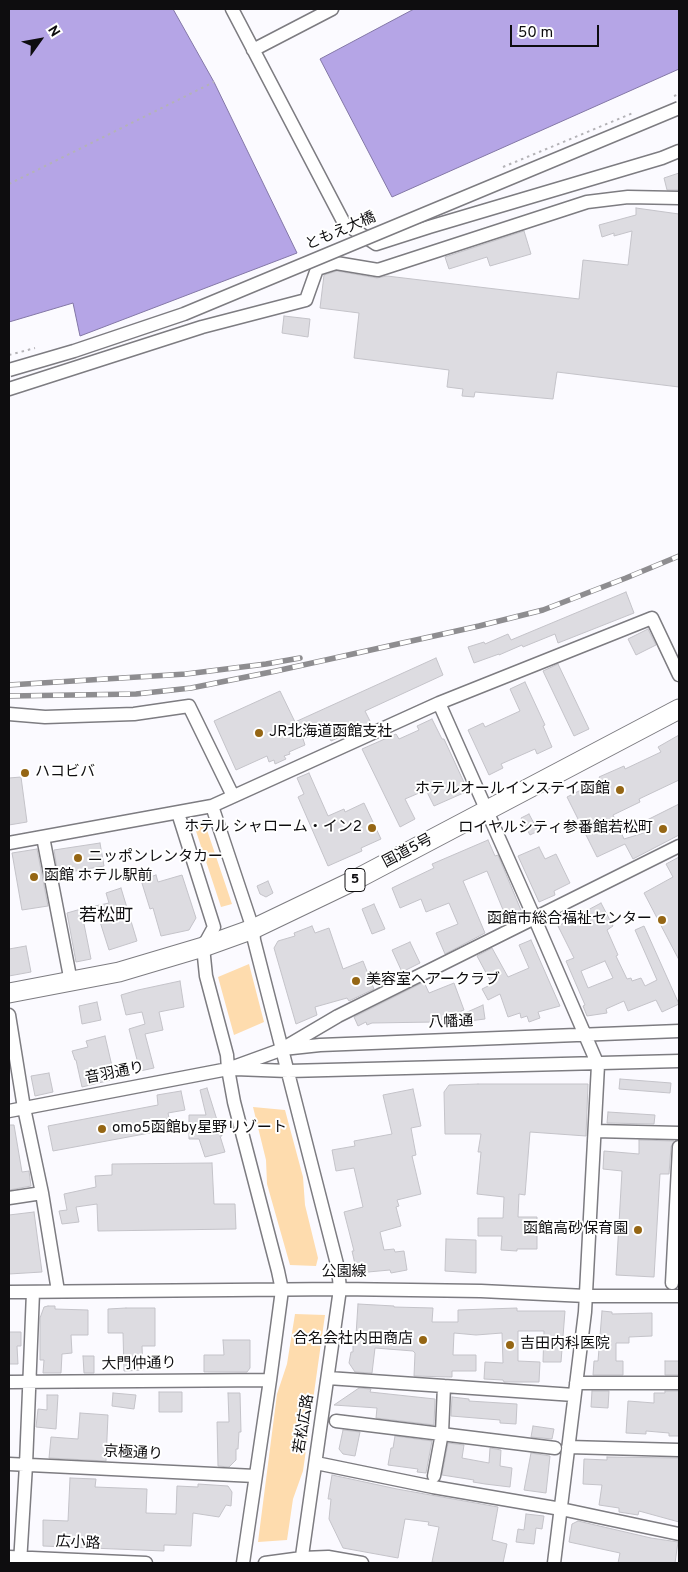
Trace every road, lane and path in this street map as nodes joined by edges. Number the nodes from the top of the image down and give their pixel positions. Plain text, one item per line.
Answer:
1 (232, 9) edge
2 (332, 9) edge
3 (253, 50) junction
4 (214, 82) dead end
5 (679, 94) edge
6 (670, 97) dead end
7 (679, 108) edge
8 (635, 112) dead end
9 (679, 151) edge
10 (497, 169) dead end
11 (9, 184) edge
12 (679, 198) edge
13 (43, 346) dead end
14 (9, 355) edge
15 (9, 370) edge
16 (9, 389) edge
17 (679, 675) edge
18 (439, 703) junction
19 (679, 709) edge
20 (9, 714) edge
21 (233, 796) junction
22 (212, 806) junction
23 (487, 810) junction
24 (178, 813) junction
25 (42, 837) junction
26 (9, 843) edge
27 (679, 846) edge
28 (534, 917) junction
29 (253, 929) junction
30 (203, 947) junction
31 (71, 982) junction
32 (9, 993) edge
33 (9, 1015) edge
34 (679, 1030) edge
35 (584, 1034) junction
36 (282, 1049) junction
37 (679, 1062) edge
38 (598, 1065) junction
39 (228, 1069) junction
40 (288, 1071) junction
41 (24, 1108) junction
42 (9, 1111) edge
43 (595, 1132) junction
44 (679, 1134) edge
45 (679, 1140) edge
46 (679, 1147) edge
47 (42, 1193) junction
48 (9, 1198) edge
49 (672, 1283) dead end
50 (340, 1289) junction
51 (282, 1290) junction
52 (58, 1291) junction
53 (9, 1292) edge
54 (33, 1292) junction
55 (586, 1296) junction
56 (679, 1296) edge
57 (328, 1378) junction
58 (270, 1380) junction
59 (9, 1382) edge
60 (30, 1382) junction
61 (679, 1383) edge
62 (444, 1386) junction
63 (575, 1389) junction
64 (336, 1421) dead end
65 (442, 1432) junction
66 (561, 1447) junction
67 (679, 1450) edge
68 (316, 1463) junction
69 (9, 1464) edge
70 (26, 1465) junction
71 (256, 1476) junction
72 (434, 1476) dead end
73 (561, 1509) junction
74 (679, 1534) edge
75 (16, 1559) edge
76 (301, 1560) edge
77 (146, 1563) edge
78 (243, 1563) edge
79 (268, 1563) edge
80 (362, 1563) edge
81 (554, 1563) edge

1 - 3 street
2 - 3 street
3 - 9 street
4 - 11 path
5 - 6 path, bridge
7 - 15 street, ともえ大橋, bridge
8 - 10 path, bridge
12 - 16 street
13 - 14 path, bridge
17 - 18 street
18 - 21 street
18 - 23 street
19 - 23 highway, 国道5号 / 5
20 - 21 street
21 - 22 street
22 - 24 street
22 - 29 street, 若松広路
23 - 28 street
23 - 29 highway, 国道5号 / 5
24 - 25 street
24 - 30 street
25 - 26 street
25 - 31 street
27 - 28 street
28 - 35 street
28 - 36 street
29 - 30 highway, 国道5号 / 5
29 - 36 street, 若松広路
30 - 31 highway, 国道5号 / 5
30 - 39 street
31 - 32 highway, 国道5号 / 5
33 - 41 street
34 - 35 street, 八幡通
35 - 36 street, 八幡通
35 - 38 street
36 - 39 street, 八幡通
36 - 40 street, 若松広路
37 - 38 street
38 - 40 street
38 - 43 street
39 - 40 street
39 - 41 street, 音羽通り
39 - 51 street
40 - 50 street, 若松広路
41 - 42 street, 音羽通り
41 - 47 street
43 - 44 street
43 - 55 street
44 - 45 street
46 - 49 street
47 - 48 street
47 - 52 street
50 - 51 street, 公園線
50 - 55 street, 公園線
50 - 57 street, 若松広路
51 - 52 street, 公園線
51 - 58 street
52 - 54 street, 公園線
53 - 54 street, 公園線
54 - 60 street
55 - 56 street, 公園線
55 - 63 street
57 - 62 street
57 - 68 street, 若松広路
58 - 60 street, 大門仲通り
58 - 71 street
59 - 60 street, 大門仲通り
60 - 70 street
61 - 63 street
62 - 63 street
62 - 65 street
63 - 66 street
64 - 65 street
65 - 66 street
65 - 72 street
66 - 67 street
66 - 73 street
68 - 73 street
68 - 76 street, 若松広路
69 - 70 street, 京極通り
70 - 71 street, 京極通り
70 - 75 street
71 - 78 street
73 - 74 street
73 - 81 street
75 - 77 street, 広小路
76 - 79 street
76 - 80 street

